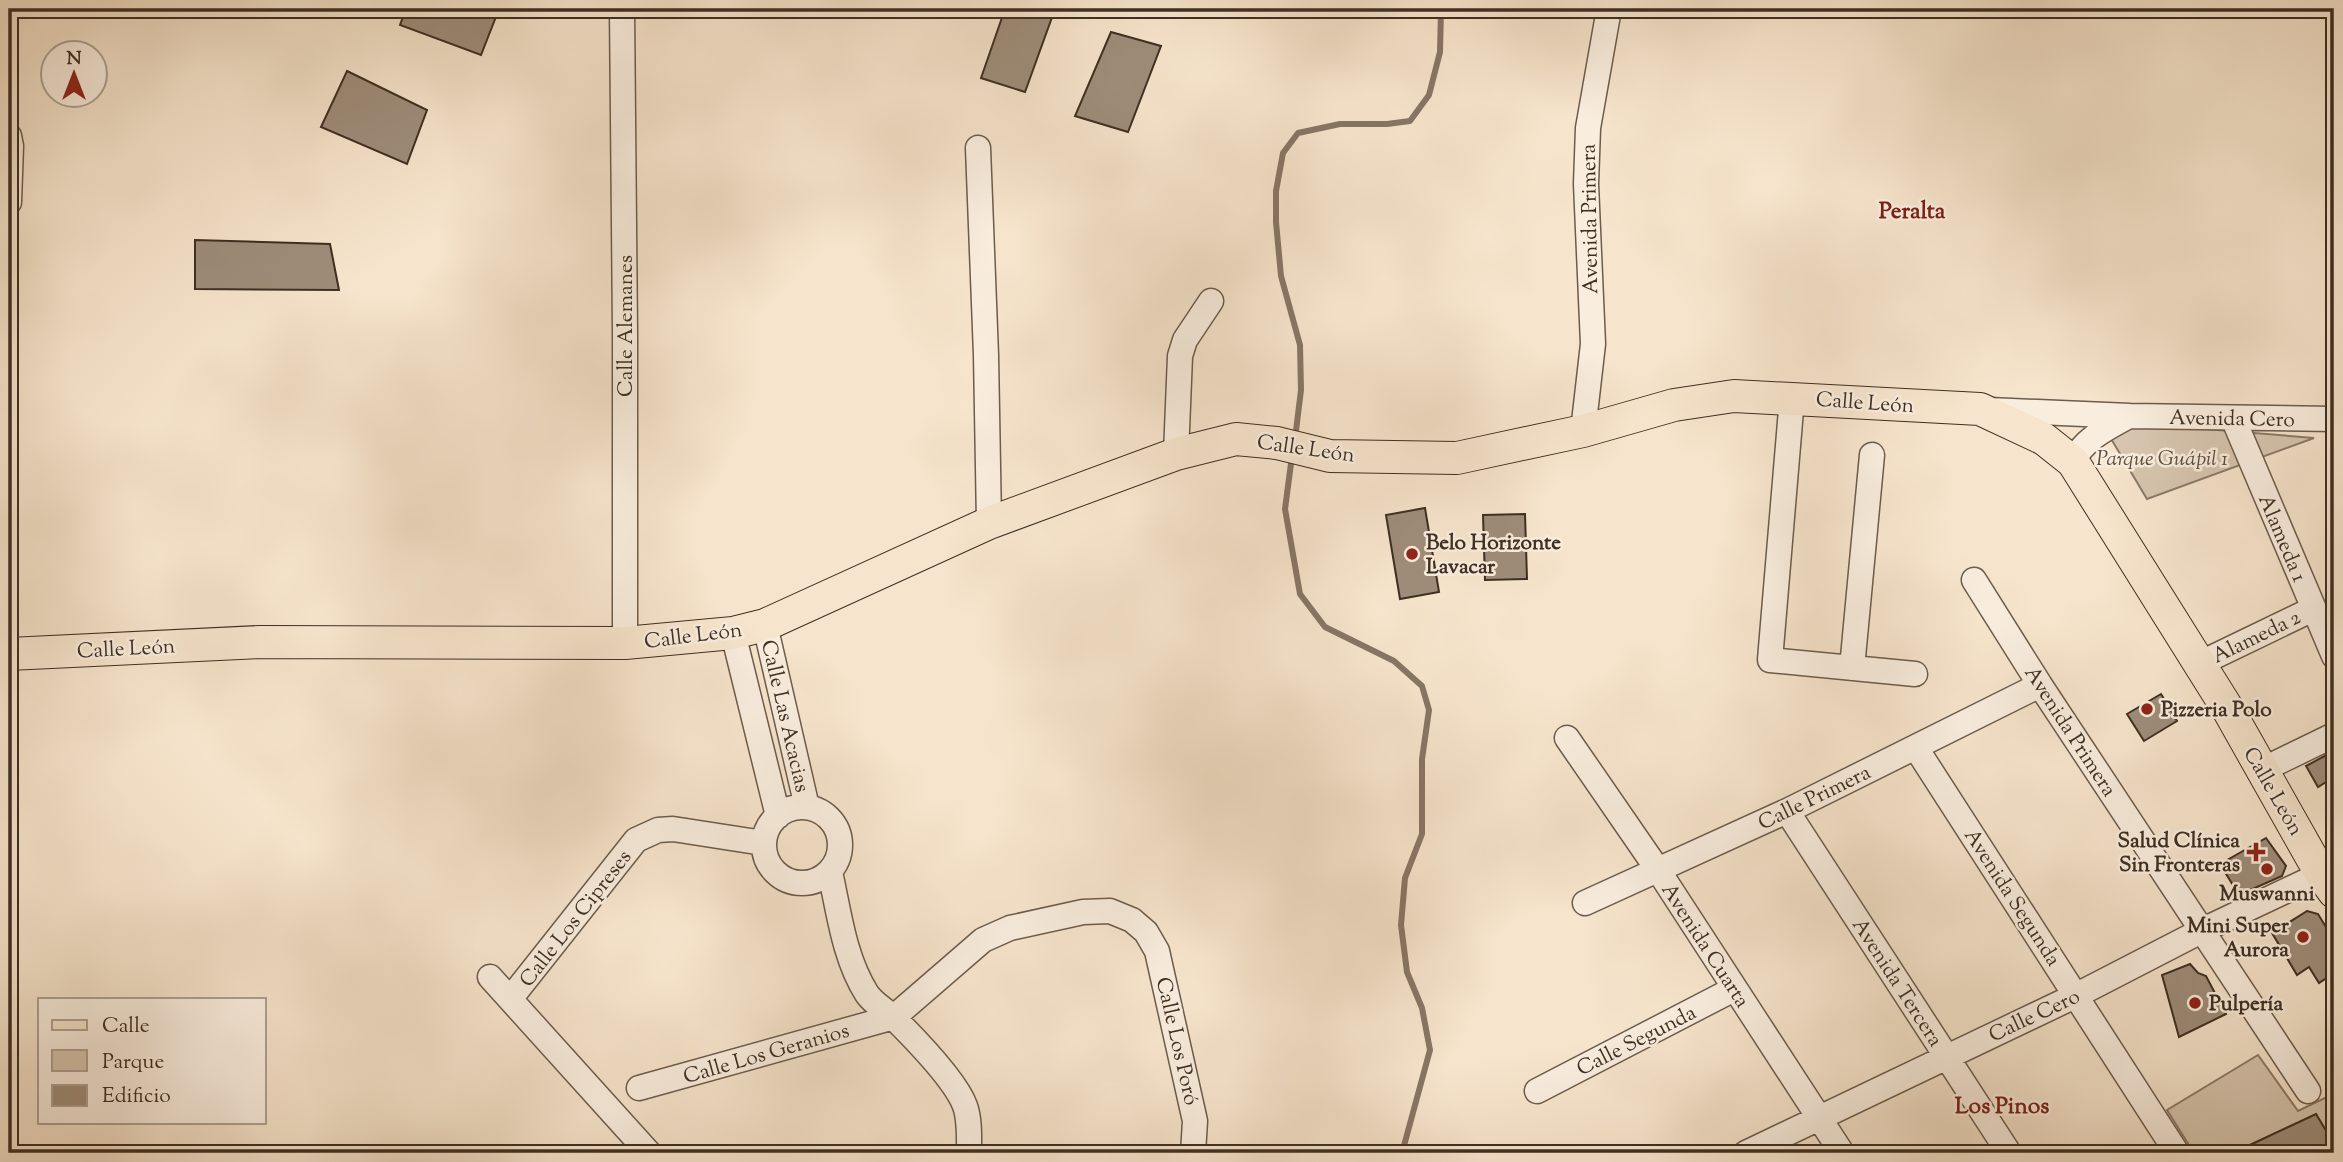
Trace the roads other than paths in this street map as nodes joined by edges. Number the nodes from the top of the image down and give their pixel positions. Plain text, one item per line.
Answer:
1 (622, 9) edge
2 (1609, 9) edge
3 (9, 136) edge
4 (978, 148) dead end
5 (9, 202) edge
6 (1211, 301) dead end
7 (1792, 398) junction
8 (1980, 409) junction
9 (2130, 416) junction
10 (2233, 418) junction
11 (2334, 419) edge
12 (1583, 431) junction
13 (1176, 454) junction
14 (1872, 455) dead end
15 (2073, 462) junction
16 (989, 523) junction
17 (1974, 580) dead end
18 (2312, 609) junction
19 (765, 625) junction
20 (733, 633) junction
21 (625, 643) junction
22 (9, 654) edge
23 (2334, 656) edge
24 (2199, 664) junction
25 (1852, 668) junction
26 (1915, 674) dead end
27 (2040, 685) junction
28 (2334, 735) edge
29 (1567, 738) dead end
30 (1916, 748) junction
31 (2262, 770) junction
32 (807, 807) junction
33 (1787, 811) junction
34 (778, 816) junction
35 (763, 843) junction
36 (1658, 870) junction
37 (830, 872) junction
38 (2330, 878) edge
39 (1585, 903) dead end
40 (2203, 930) junction
41 (490, 977) dead end
42 (1734, 989) junction
43 (2077, 995) junction
44 (510, 999) junction
45 (894, 1017) junction
46 (1946, 1056) junction
47 (639, 1088) dead end
48 (1537, 1091) dead end
49 (2308, 1091) dead end
50 (1819, 1117) junction
51 (649, 1153) edge
52 (969, 1153) edge
53 (1193, 1153) edge
54 (1746, 1153) edge
55 (1842, 1153) edge
56 (2009, 1153) edge
57 (2177, 1153) edge

1 - 21 street, Calle Alemanes
2 - 12 street, Avenida Primera
3 - 5 street
4 - 16 street
6 - 13 street
7 - 8 main road, Calle León
7 - 12 main road, Calle León
7 - 25 street
8 - 9 street, Avenida Cero
8 - 15 main road, Calle León
9 - 10 street, Avenida Cero
9 - 15 street
10 - 11 street, Avenida Cero
10 - 18 street, Alameda 1
12 - 13 main road, Calle León
13 - 16 main road, Calle León
14 - 25 street
15 - 24 main road, Calle León
16 - 19 main road, Calle León
17 - 27 street, Avenida Primera
18 - 23 street, Alameda 1
18 - 24 street, Alameda 2
19 - 20 main road, Calle León
19 - 32 street, Calle Las Acacias
20 - 21 main road, Calle León
20 - 34 street, Calle Las Acacias
21 - 22 main road, Calle León
24 - 31 main road, Calle León
25 - 26 street
27 - 30 street, Calle Primera
27 - 40 street, Avenida Primera
28 - 31 street
29 - 36 street, Avenida Cuarta
30 - 33 street, Calle Primera
30 - 43 street, Avenida Segunda
31 - 38 main road, Calle León
32 - 34 street, Calle Las Acacias
32 - 37 street, Calle Las Acacias
33 - 36 street, Calle Primera
33 - 46 street, Avenida Tercera
34 - 35 street, Calle Las Acacias
35 - 37 street
35 - 44 street, Calle Los Cipreses
36 - 39 street, Calle Primera
36 - 42 street, Avenida Cuarta
37 - 45 street, Calle Las Acacias
38 - 40 street, Calle Cero
40 - 43 street, Calle Cero
40 - 49 street, Avenida Primera
41 - 44 street
42 - 48 street, Calle Segunda
42 - 50 street, Avenida Cuarta
43 - 46 street, Calle Cero
43 - 57 street, Avenida Segunda
44 - 51 street
45 - 47 street, Calle Los Geranios
45 - 52 street, Calle Las Acacias
45 - 53 street, Calle Los Poró
46 - 50 street, Calle Cero
46 - 56 street, Avenida Tercera
50 - 54 street, Calle Cero
50 - 55 street, Avenida Cuarta

